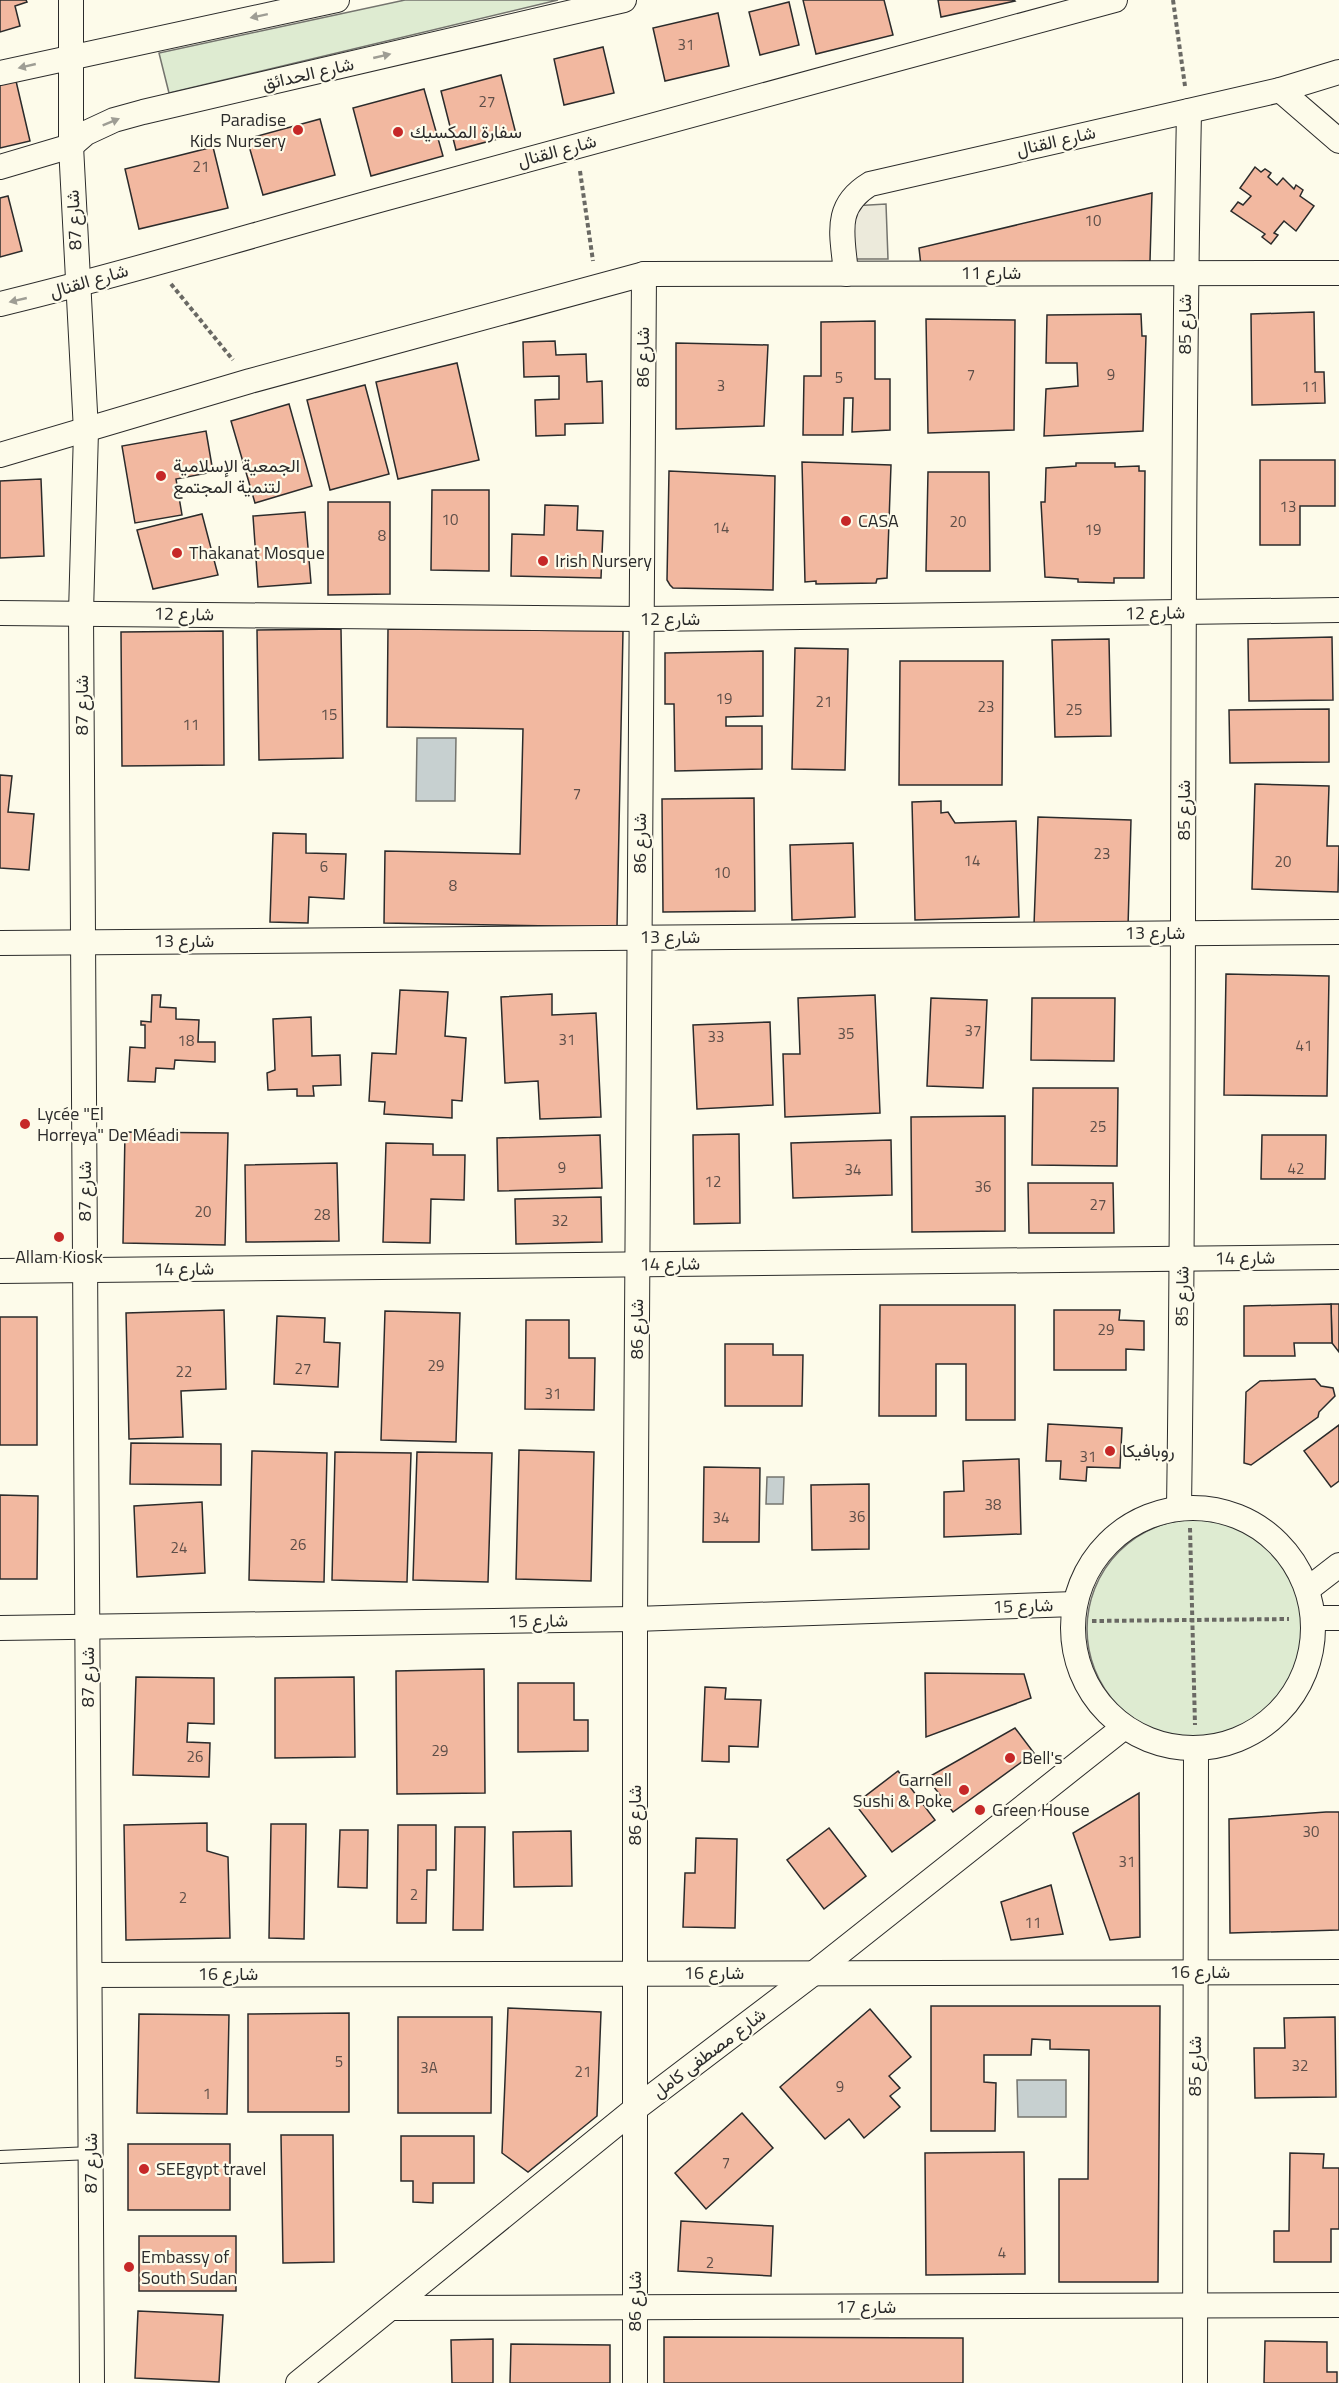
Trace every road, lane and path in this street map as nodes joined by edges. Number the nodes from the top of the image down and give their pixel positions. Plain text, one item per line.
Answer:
1 (71, 0) edge
2 (337, 0) edge
3 (624, 0) edge
4 (1116, 0) edge
5 (1173, 0) edge
6 (72, 56) junction
7 (1339, 72) edge
8 (0, 73) edge
9 (1280, 90) junction
10 (1189, 111) junction
11 (1339, 141) edge
12 (71, 146) junction
13 (576, 146) junction
14 (0, 167) edge
15 (153, 262) junction
16 (1186, 272) junction
17 (1339, 273) edge
18 (644, 274) junction
19 (846, 274) junction
20 (77, 286) junction
21 (597, 286) junction
22 (0, 304) edge
23 (250, 381) junction
24 (86, 431) junction
25 (0, 455) edge
26 (1339, 610) edge
27 (0, 613) edge
28 (81, 613) junction
29 (1183, 613) junction
30 (642, 619) junction
31 (1339, 932) edge
32 (1184, 933) junction
33 (640, 938) junction
34 (84, 942) junction
35 (0, 943) edge
36 (1339, 1257) edge
37 (1183, 1259) junction
38 (637, 1265) junction
39 (86, 1270) junction
40 (0, 1271) edge
41 (1184, 1508) junction
42 (1339, 1565) edge
43 (1308, 1589) junction
44 (1074, 1613) junction
45 (1314, 1618) junction
46 (1339, 1618) edge
47 (635, 1619) junction
48 (1192, 1620) junction
49 (0, 1628) edge
50 (87, 1629) junction
51 (1123, 1728) junction
52 (1196, 1749) junction
53 (1195, 1972) junction
54 (1339, 1972) edge
55 (635, 1973) junction
56 (814, 1973) junction
57 (90, 1975) junction
58 (635, 2109) junction
59 (91, 2153) junction
60 (0, 2157) edge
61 (1339, 2305) edge
62 (1196, 2306) junction
63 (635, 2307) junction
64 (393, 2308) junction
65 (92, 2383) edge
66 (298, 2383) edge
67 (635, 2383) edge
68 (1195, 2383) edge

1 - 6 street, شارع 87
2 -> 6 street
12 -> 3 street, شارع الحدائق
4 - 13 street, شارع القنال
5 - 10 path
6 -> 8 street
6 - 12 street, شارع 87
7 - 9 street, شارع القنال
9 - 10 street, شارع القنال
9 - 11 street
10 - 16 street, شارع 85
10 - 19 street, شارع القنال
12 - 14 street, شارع الحدائق
12 - 20 street, شارع 87
13 - 15 street, شارع القنال
13 - 21 path
15 - 20 street, شارع القنال
15 - 23 path
16 - 17 street, شارع 11
16 - 19 street, شارع 11
16 - 29 street, شارع 85
18 - 19 street, شارع 11
18 - 21 street
18 - 30 street, شارع 86
20 -> 22 street, شارع القنال
20 - 24 street, شارع 87
21 - 23 street
23 - 24 street
24 - 25 street
24 - 28 street, شارع 87
26 - 29 street, شارع 12
27 - 28 street, شارع 12
28 - 30 street, شارع 12
28 - 34 street, شارع 87
29 - 30 street, شارع 12
29 - 32 street, شارع 85
30 - 33 street, شارع 86
31 - 32 street, شارع 13
32 - 33 street, شارع 13
32 - 37 street, شارع 85
33 - 34 street, شارع 13
33 - 38 street, شارع 86
34 - 35 street, شارع 13
34 - 39 street, شارع 87
36 - 37 street, شارع 14
37 - 38 street, شارع 14
37 - 41 street, شارع 85
38 - 39 street, شارع 14
38 - 47 street, شارع 86
39 - 40 street, شارع 14
39 - 50 street, شارع 87
41 - 43 street
41 - 44 street
41 - 48 path
42 - 43 street
43 - 45 street
44 - 47 street, شارع 15
44 - 48 path
44 - 51 street
45 - 46 street
45 - 48 path
45 - 52 street
47 - 50 street, شارع 15
47 - 55 street, شارع 86
48 - 52 path
49 - 50 street, شارع 15
50 - 57 street, شارع 87
51 - 52 street
51 - 56 street, شارع مصطفى كامل
52 - 53 street, شارع 85
53 - 54 street, شارع 16
53 - 56 street, شارع 16
53 - 62 street, شارع 85
55 - 56 street, شارع 16
55 - 57 street, شارع 16
55 - 58 street, شارع 86
56 - 58 street, شارع مصطفى كامل
57 - 59 street, شارع 87
58 - 63 street, شارع 86
58 - 64 street, شارع مصطفى كامل
59 - 60 lane
59 - 65 street, شارع 87
61 - 62 street, شارع 17
62 - 63 street, شارع 17
62 - 68 street, شارع 85
63 - 64 street, شارع 17
63 - 67 street, شارع 86
64 - 66 street, شارع مصطفى كامل

